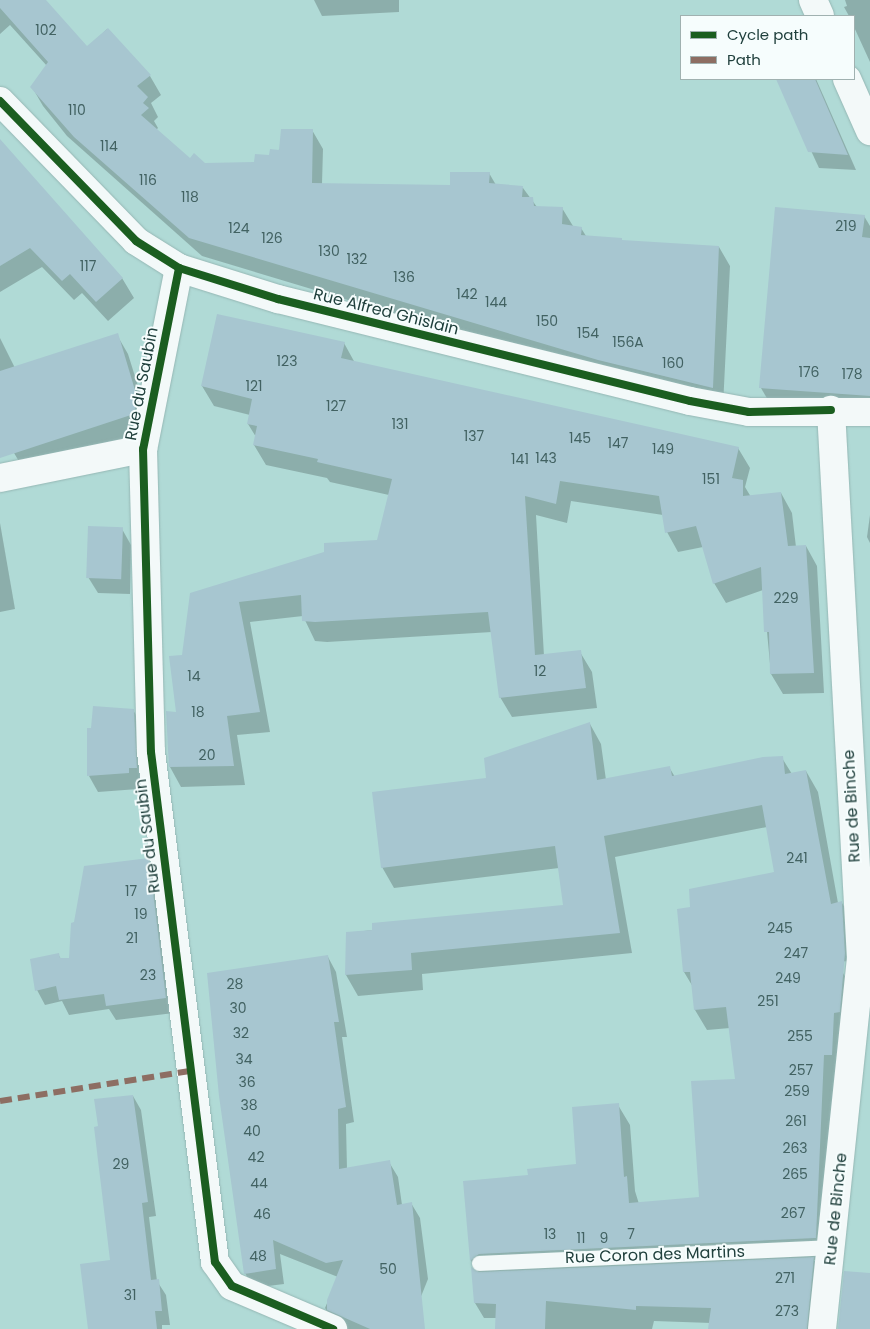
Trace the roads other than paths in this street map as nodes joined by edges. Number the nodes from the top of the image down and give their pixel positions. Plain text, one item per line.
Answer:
1 (813, 0) edge
2 (820, 15) edge
3 (847, 80) edge
4 (0, 101) edge
5 (870, 131) edge
6 (179, 268) junction
7 (831, 410) junction
8 (870, 412) edge
9 (143, 449) junction
10 (0, 478) edge
11 (832, 1247) junction
12 (478, 1263) dead end
13 (334, 1329) edge
14 (822, 1329) edge

1 - 2 street
3 - 5 street
4 - 6 street, Rue Alfred Ghislain
6 - 7 street, Rue Alfred Ghislain
6 - 9 street, Rue du Saubin
7 - 8 street
7 - 11 street, Rue de Binche
9 - 10 street
9 - 13 street, Rue du Saubin
11 - 12 lane, Rue Coron des Martins
11 - 14 street, Rue de Binche

